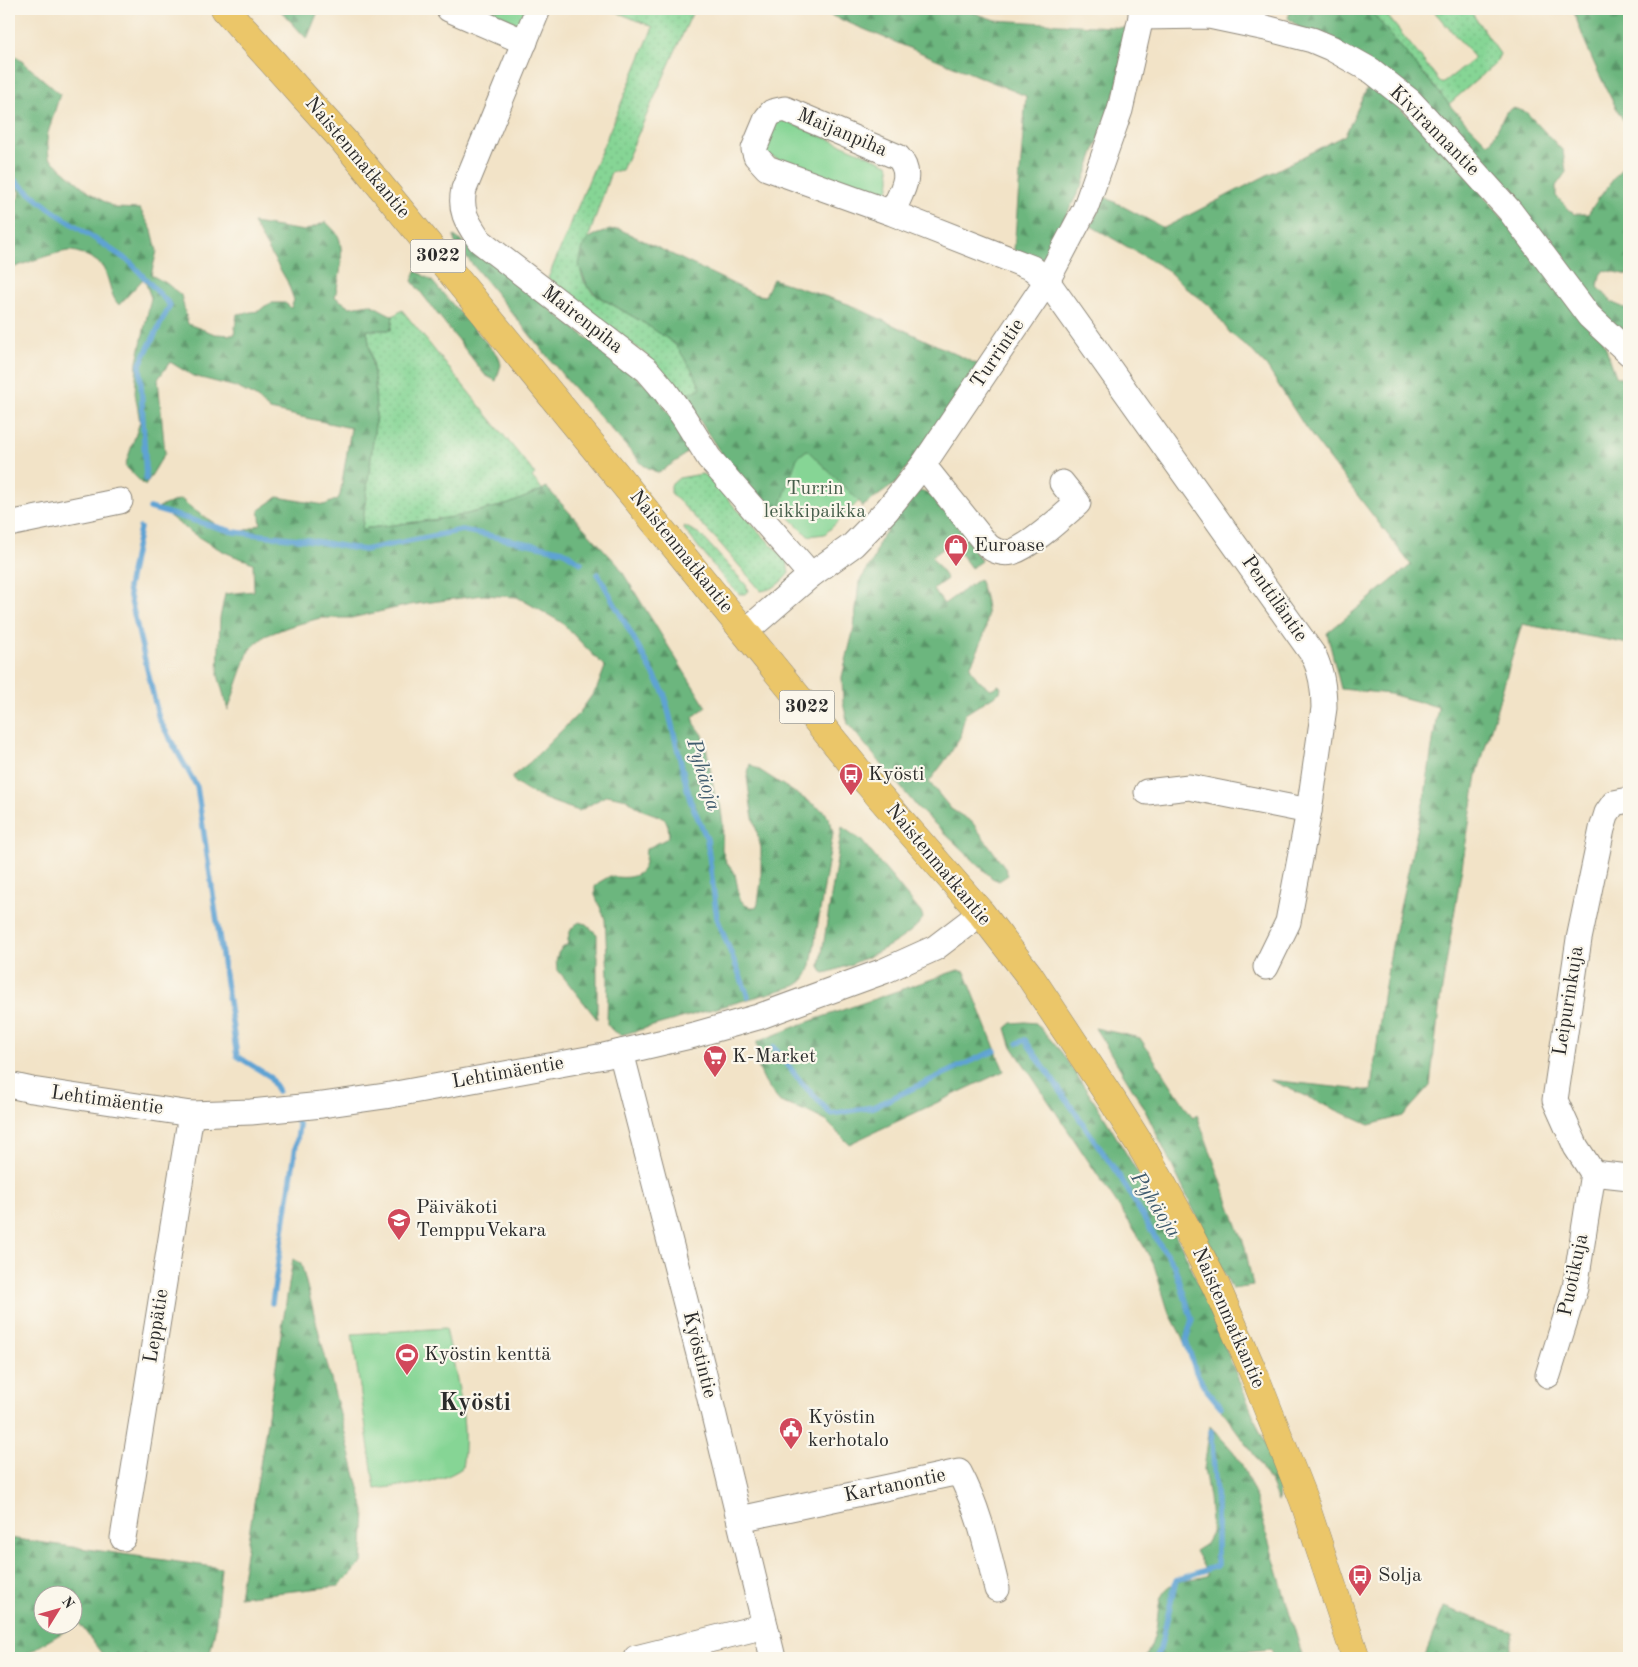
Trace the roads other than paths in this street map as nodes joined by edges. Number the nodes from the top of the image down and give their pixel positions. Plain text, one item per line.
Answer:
1 (225, 9) edge
2 (449, 9) edge
3 (538, 9) edge
4 (1141, 13) edge
5 (525, 42) junction
6 (892, 213) junction
7 (1047, 281) junction
8 (1629, 353) edge
9 (923, 465) junction
10 (1062, 483) dead end
11 (120, 501) dead end
12 (9, 524) edge
13 (811, 575) junction
14 (746, 632) junction
15 (1147, 792) dead end
16 (1629, 800) edge
17 (1309, 811) junction
18 (981, 913) junction
19 (1266, 968) dead end
20 (621, 1052) junction
21 (9, 1085) edge
22 (191, 1114) junction
23 (1592, 1173) junction
24 (1629, 1177) edge
25 (1548, 1375) dead end
26 (740, 1519) junction
27 (123, 1538) dead end
28 (997, 1589) dead end
29 (765, 1626) junction
30 (636, 1658) edge
31 (773, 1658) edge
32 (1356, 1658) edge

1 - 14 main road, Naistenmatkantie / 3022
2 - 5 street
3 - 5 street, Mairenpiha
4 - 7 street, Turrintie
4 - 8 street, Kivirannantie
5 - 13 street, Mairenpiha
6 - 6 street, Maijanpiha
6 - 7 street, Maijanpiha
7 - 9 street, Turrintie
7 - 17 street, Penttiläntie
9 - 10 street
9 - 13 street, Turrintie
11 - 12 street
13 - 14 street, Turrintie
14 - 18 main road, Naistenmatkantie / 3022
15 - 17 street
16 - 23 street, Leipurinkuja
17 - 19 street, Penttiläntie
18 - 20 street, Lehtimäentie
18 - 32 main road, Naistenmatkantie / 3022
20 - 22 street, Lehtimäentie
20 - 26 street, Kyöstintie
21 - 22 street, Lehtimäentie
22 - 27 street, Leppätie
23 - 24 street
23 - 25 street, Puotikuja
26 - 28 street, Kartanontie
26 - 29 street, Kyöstintie
29 - 30 street
29 - 31 street, Kyöstintie

